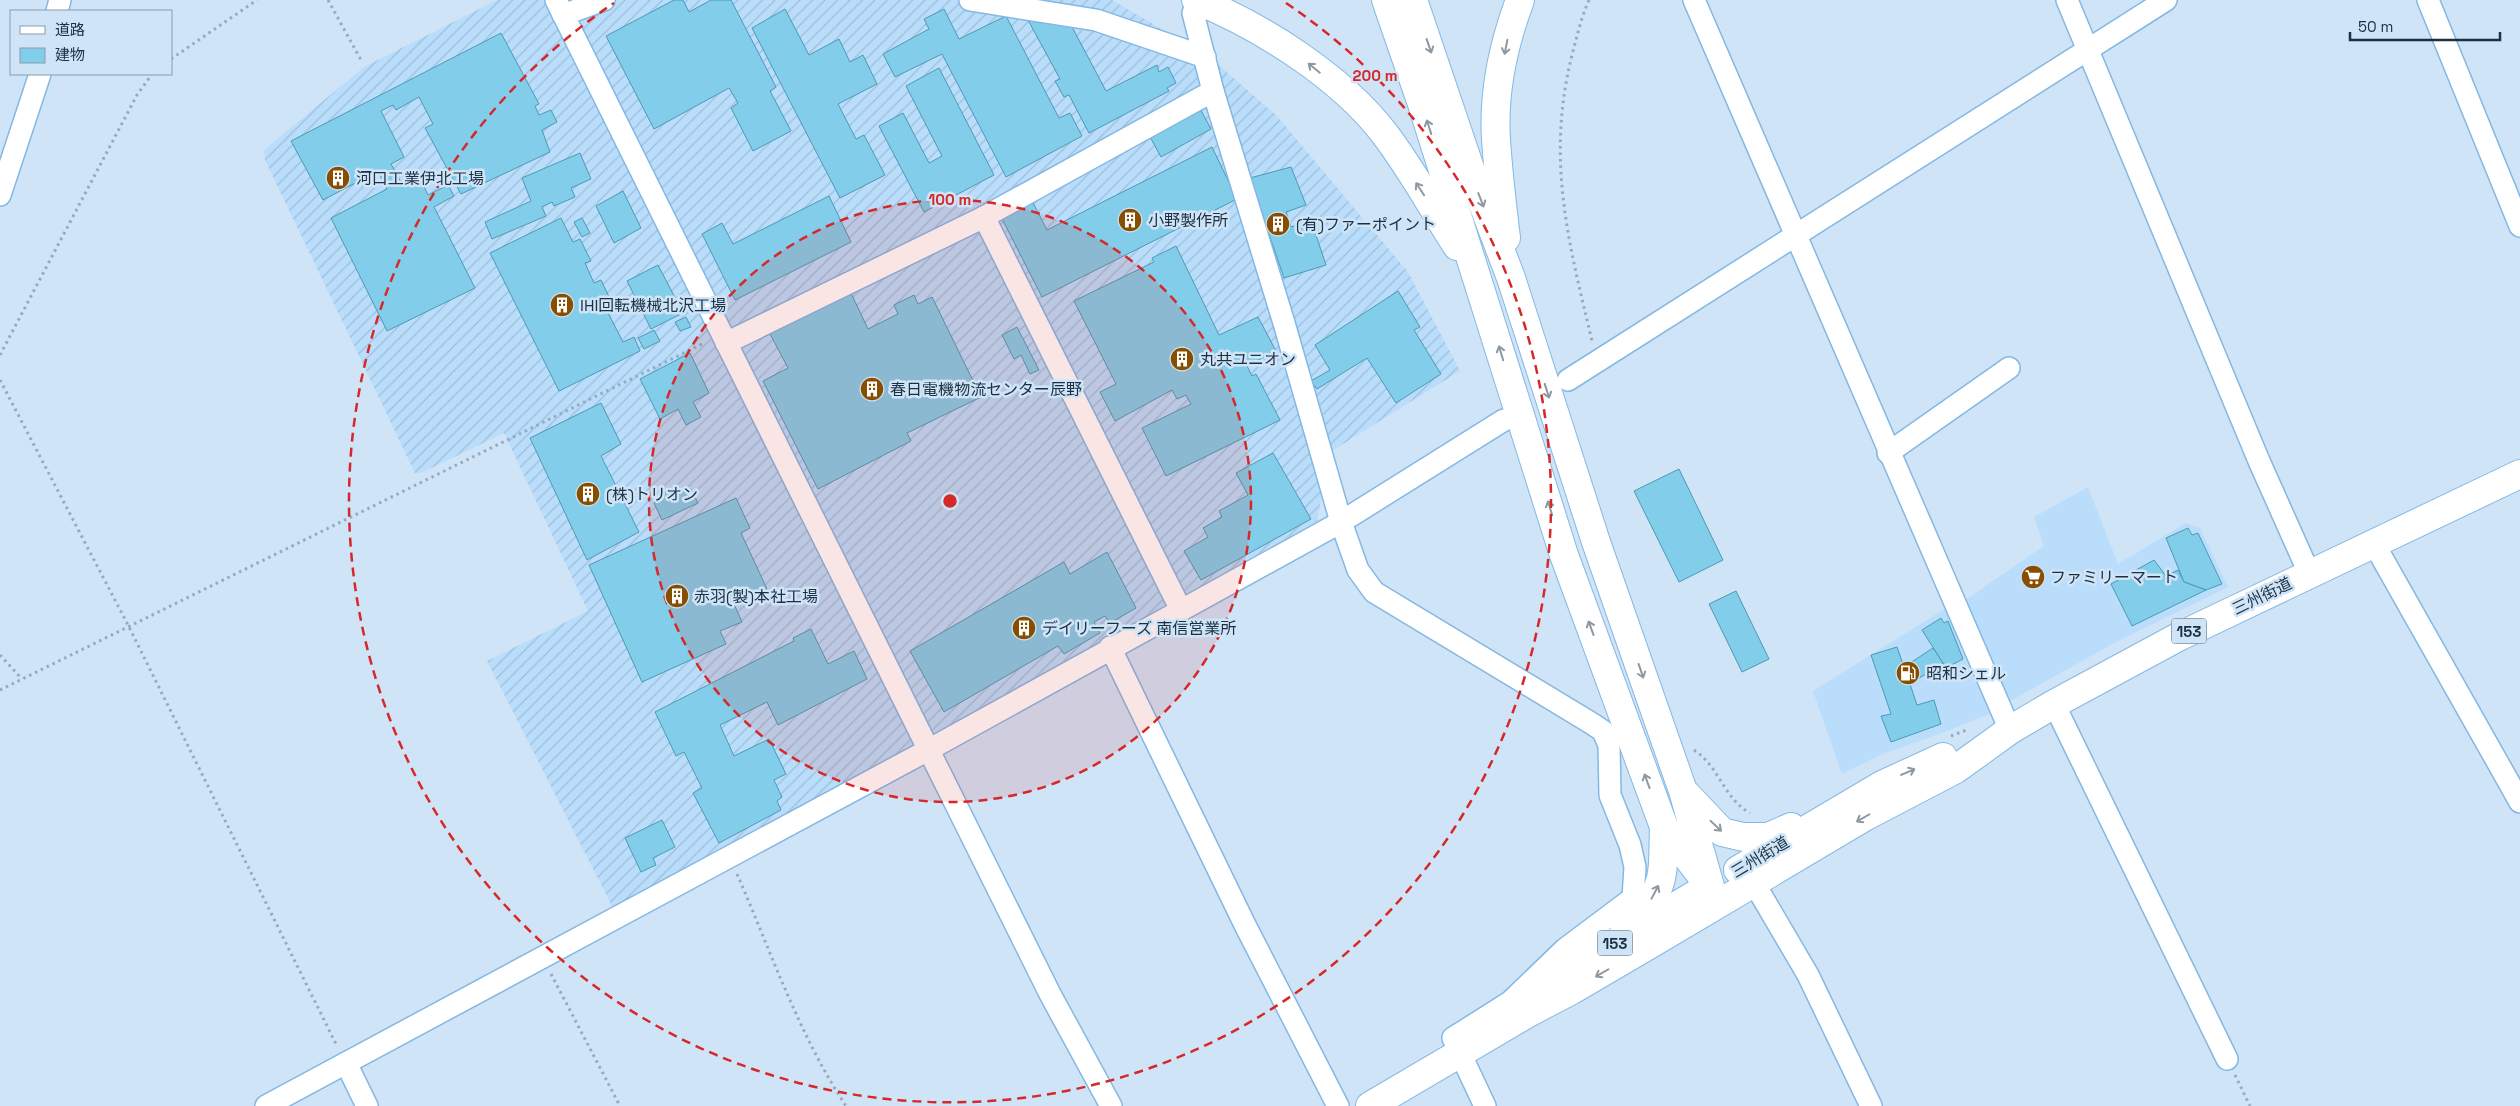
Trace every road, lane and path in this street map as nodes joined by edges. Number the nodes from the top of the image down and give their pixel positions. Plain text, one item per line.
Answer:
1 (257, 0) edge
2 (328, 0) edge
3 (604, 0) edge
4 (970, 0) edge
5 (1386, 0) edge
6 (1413, 0) edge
7 (1520, 0) edge
8 (1589, 0) edge
9 (1694, 0) edge
10 (2066, 0) edge
11 (2166, 0) edge
12 (2428, 0) edge
13 (1194, 6) edge
14 (559, 7) edge
15 (2088, 50) junction
16 (1205, 57) junction
17 (172, 58) edge
18 (361, 60) dead end
19 (40, 75) edge
20 (151, 75) edge
21 (1213, 91) junction
22 (0, 195) edge
23 (984, 217) junction
24 (2520, 226) edge
25 (1795, 236) junction
26 (1476, 274) junction
27 (1511, 278) junction
28 (724, 338) junction
29 (0, 355) edge
30 (1597, 361) junction
31 (2009, 368) dead end
32 (0, 380) edge
33 (1568, 380) dead end
34 (1504, 420) dead end
35 (1888, 453) junction
36 (2520, 474) edge
37 (1340, 522) junction
38 (2373, 542) junction
39 (2309, 573) junction
40 (1180, 608) junction
41 (128, 625) junction
42 (1110, 648) junction
43 (0, 655) edge
44 (22, 679) junction
45 (0, 690) edge
46 (2054, 704) junction
47 (2010, 730) junction
48 (930, 749) junction
49 (1685, 750) dead end
50 (1882, 785) junction
51 (1683, 791) junction
52 (2520, 802) edge
53 (1757, 815) dead end
54 (1664, 827) junction
55 (730, 857) junction
56 (1749, 874) junction
57 (1710, 886) junction
58 (1660, 939) junction
59 (542, 957) junction
60 (1567, 970) junction
61 (1530, 1012) junction
62 (1459, 1054) junction
63 (2227, 1059) joint
64 (346, 1064) junction
65 (266, 1106) edge
66 (367, 1106) edge
67 (620, 1106) edge
68 (846, 1106) edge
69 (1112, 1106) edge
70 (1338, 1106) edge
71 (1370, 1106) edge
72 (1485, 1106) edge
73 (1871, 1106) edge
74 (2250, 1106) edge

1 - 17 path
2 - 18 path
3 - 14 street
4 - 16 street
26 -> 5 highway
6 -> 27 highway
7 -> 27 highway
8 - 30 path
9 - 25 street
10 - 15 street
11 - 15 street
12 - 24 street
13 - 16 street
26 -> 13 highway
14 - 28 street
15 - 25 street
15 - 39 street
16 - 21 street
19 - 22 street
20 - 29 path
21 - 23 street
21 - 37 street
23 - 28 street
23 - 40 street
25 - 30 street
25 - 35 street
54 -> 26 highway
27 -> 51 highway
28 - 41 path
28 - 48 street
30 - 33 street
31 - 35 street
32 - 41 path
34 - 37 street
35 - 47 street
36 - 38 highway, 三州街道 / 153
37 - 40 street
37 - 62 street
38 - 39 highway, 三州街道 / 153
38 - 52 street
39 - 46 highway, 三州街道 / 153
40 - 42 street
41 - 44 path
41 - 64 path
42 - 48 street
42 - 70 street
43 - 44 path
44 - 45 path
46 - 47 highway, 三州街道 / 153
46 - 63 street
50 -> 47 highway, 三州街道 / 153
47 -> 56 highway, 三州街道 / 153
48 - 55 street
48 - 69 street
49 - 53 path
51 -> 50 highway
50 - 56 highway, 三州街道 / 153
51 - 57 highway
54 - 57 highway
60 -> 54 highway
55 - 59 street
55 - 68 path
56 - 57 highway
56 - 58 highway, 三州街道 / 153
56 - 73 street
57 - 58 highway
57 - 60 highway, 三州街道 / 153
58 -> 61 highway, 三州街道 / 153
59 - 64 street
59 - 67 path
60 - 61 highway, 三州街道 / 153
61 - 62 highway, 三州街道 / 153
62 - 71 highway, 三州街道 / 153
62 - 72 street
63 - 74 path
64 - 65 street
64 - 66 street

